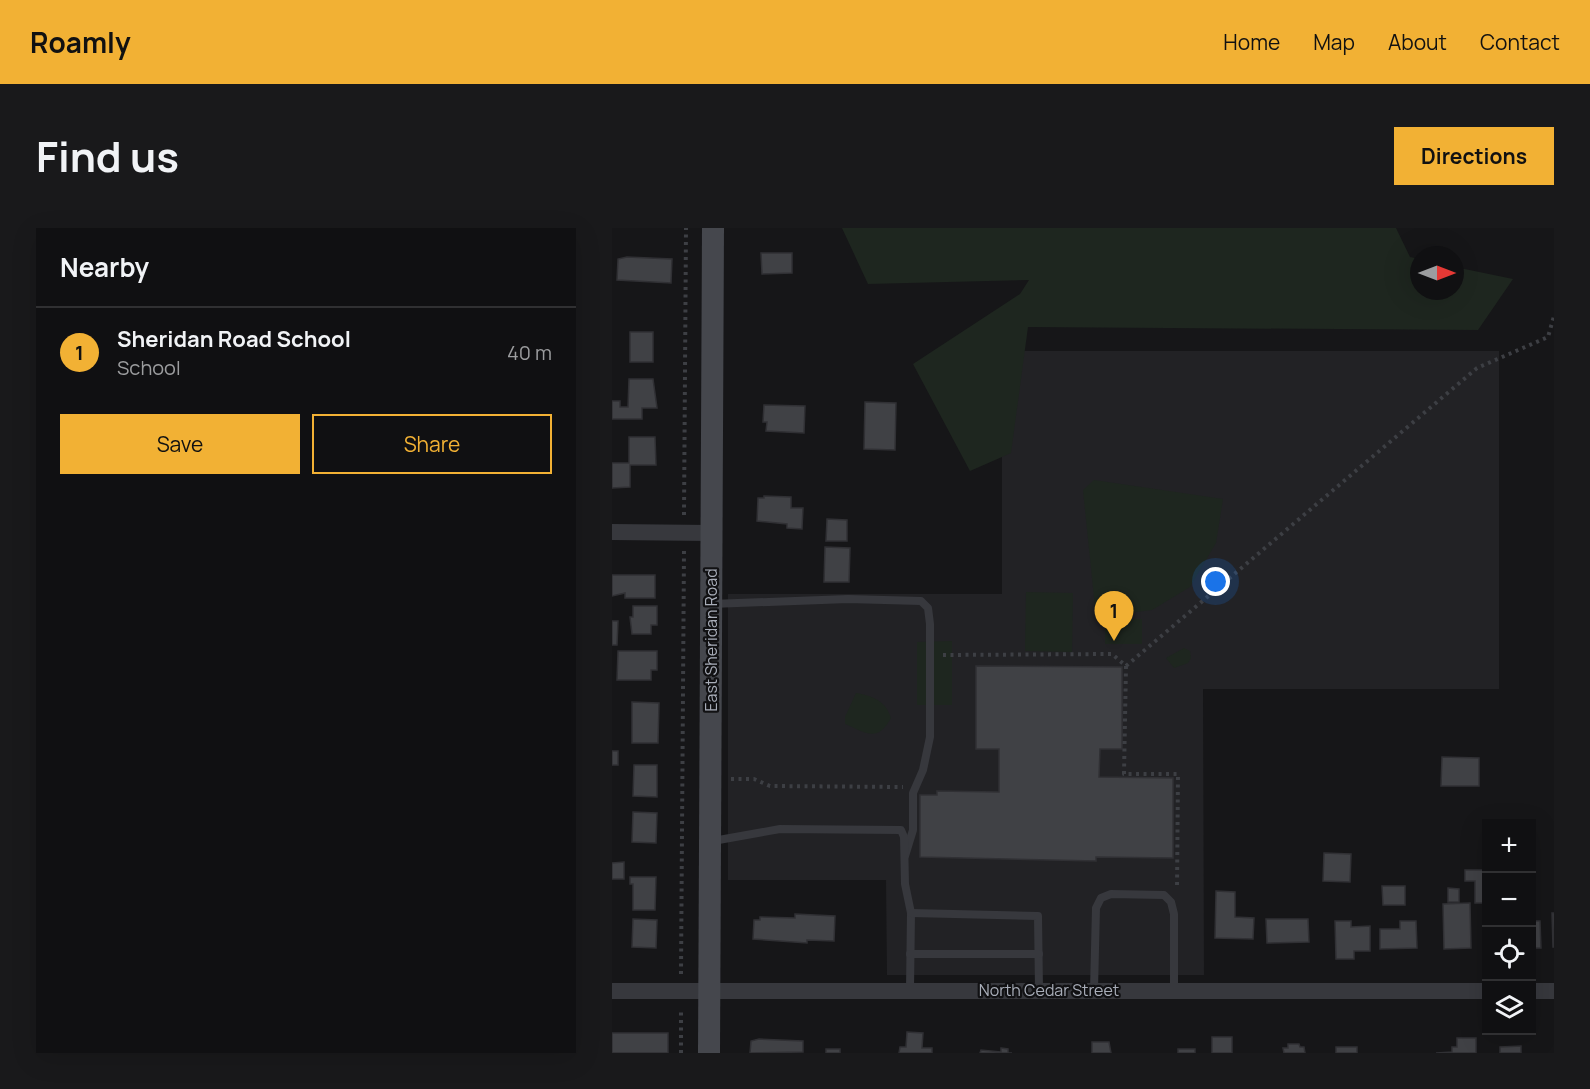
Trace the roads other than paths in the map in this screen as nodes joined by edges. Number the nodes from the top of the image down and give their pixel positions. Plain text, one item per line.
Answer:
1 (713, 228) edge
2 (612, 532) edge
3 (711, 533) junction
4 (711, 604) junction
5 (709, 841) junction
6 (905, 856) junction
7 (911, 913) junction
8 (910, 954) junction
9 (1039, 954) junction
10 (910, 989) junction
11 (1039, 990) junction
12 (1094, 990) junction
13 (1174, 990) junction
14 (612, 991) edge
15 (709, 991) junction
16 (1482, 991) edge
17 (1536, 991) edge
18 (1554, 991) edge
19 (708, 1053) edge

1 - 3 street, East Sheridan Road
2 - 3 street
3 - 4 street, East Sheridan Road
4 - 5 street, East Sheridan Road
4 - 6 lane
5 - 6 lane
5 - 15 street, East Sheridan Road
6 - 7 lane
7 - 8 lane
7 - 9 lane
8 - 9 lane
8 - 10 lane
9 - 11 lane
10 - 11 street, North Cedar Street
10 - 15 street, North Cedar Street
11 - 12 street, North Cedar Street
12 - 13 street, North Cedar Street
12 - 13 lane
13 - 16 street, North Cedar Street
14 - 15 street, North Cedar Street
15 - 19 street, East Sheridan Road
17 - 18 street

